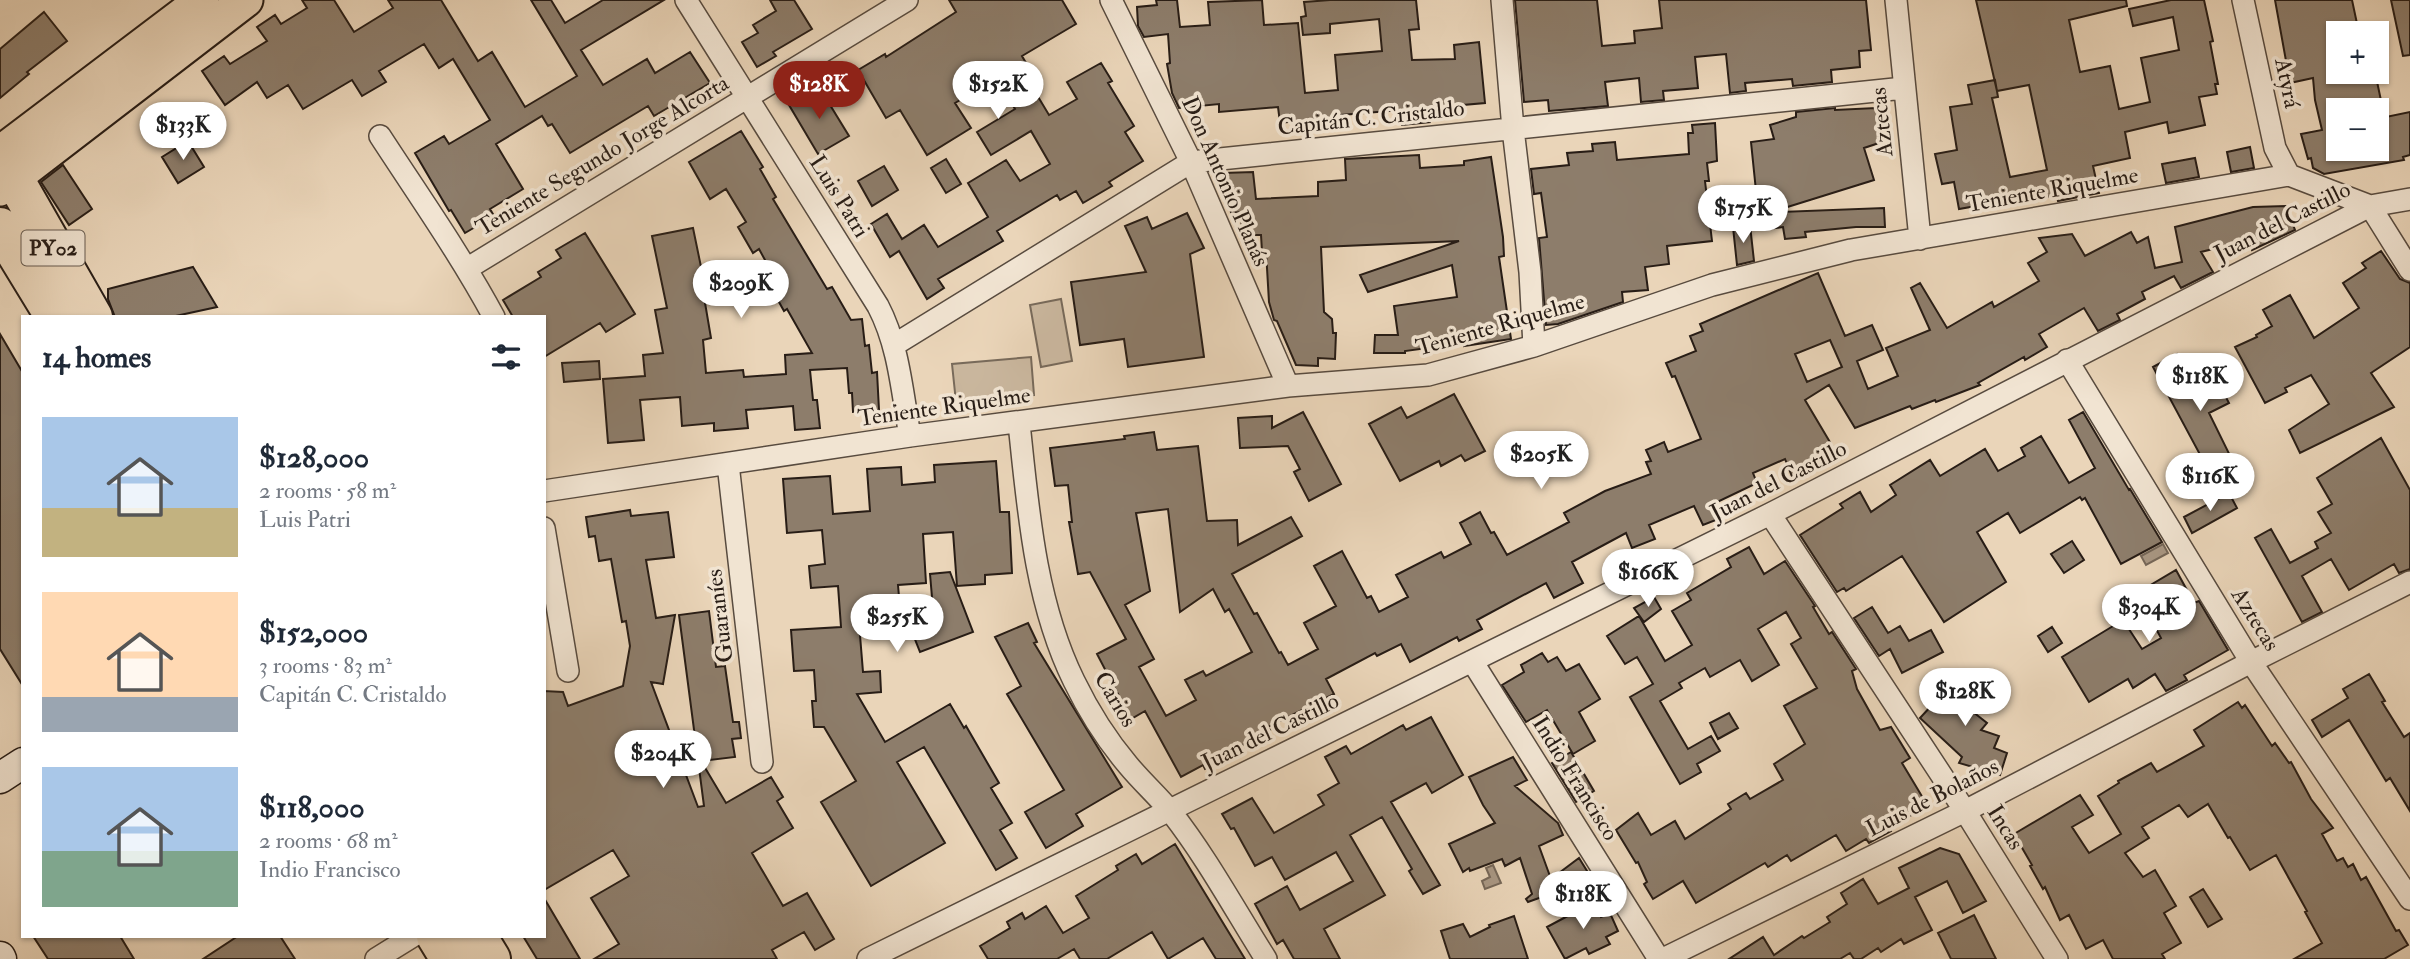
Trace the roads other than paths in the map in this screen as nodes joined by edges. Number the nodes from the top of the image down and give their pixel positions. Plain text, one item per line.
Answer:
1 (202, 0) edge
2 (246, 0) edge
3 (686, 0) edge
4 (907, 0) edge
5 (1111, 0) edge
6 (1502, 0) edge
7 (1896, 0) edge
8 (2243, 0) edge
9 (1904, 88) junction
10 (747, 98) junction
11 (1513, 129) junction
12 (380, 136) dead end
13 (1191, 162) junction
14 (3, 169) edge
15 (2289, 175) junction
16 (2410, 199) edge
17 (2370, 206) junction
18 (0, 227) edge
19 (1920, 239) junction
20 (10, 258) edge
21 (468, 268) junction
22 (2410, 270) edge
23 (53, 315) edge
24 (92, 315) edge
25 (493, 315) edge
26 (894, 345) junction
27 (1534, 346) junction
28 (2067, 360) junction
29 (1288, 386) junction
30 (1019, 423) junction
31 (910, 436) junction
32 (728, 464) junction
33 (546, 491) edge
34 (1770, 514) junction
35 (546, 540) edge
36 (2410, 582) edge
37 (1472, 661) junction
38 (2251, 662) junction
39 (568, 671) dead end
40 (762, 762) dead end
41 (21, 764) edge
42 (0, 778) edge
43 (1170, 810) junction
44 (1965, 811) junction
45 (2410, 899) edge
46 (410, 938) edge
47 (437, 938) edge
48 (478, 938) edge
49 (873, 958) edge
50 (376, 959) edge
51 (450, 959) edge
52 (491, 959) edge
53 (1266, 959) edge
54 (1661, 959) edge
55 (2057, 959) edge

1 - 14 main road
2 - 14 main road
3 - 10 street, Luis Patri
4 - 10 street, Teniente Segundo Jorge Alcorta
5 - 13 street, Don Antonio Planás
6 - 11 street
7 - 9 street, Aztecas
8 - 15 street, Atyrá
9 - 11 street, Capitán C. Cristaldo
9 - 19 street, Aztecas
10 - 21 street, Teniente Segundo Jorge Alcorta
10 - 26 street, Luis Patri
11 - 13 street, Capitán C. Cristaldo
11 - 27 street
12 - 21 street
13 - 26 street, Capitán C. Cristaldo
13 - 29 street, Don Antonio Planás
14 - 24 highway, PY02
15 - 17 street
15 - 19 street, Teniente Riquelme
16 - 17 street, Juan del Castillo
17 - 22 street
17 - 28 street, Juan del Castillo
18 - 20 highway, PY02
19 - 27 street, Teniente Riquelme
20 - 23 highway, PY02
21 - 25 street
26 - 31 street, Luis Patri
27 - 29 street, Teniente Riquelme
28 - 34 street, Juan del Castillo
28 - 38 street, Aztecas
29 - 30 street, Teniente Riquelme
30 - 31 street, Teniente Riquelme
30 - 43 street, Carios
31 - 32 street, Teniente Riquelme
32 - 33 street, Teniente Riquelme
32 - 40 street, Guaraníes
34 - 37 street, Juan del Castillo
34 - 44 street, Incas
35 - 39 street
36 - 38 street, Luis de Bolaños
37 - 43 street, Juan del Castillo
37 - 54 street, Indio Francisco
38 - 44 street, Luis de Bolaños
38 - 45 street, Aztecas
41 - 42 street
43 - 49 street, Juan del Castillo
43 - 53 street, Carios
44 - 54 street, Luis de Bolaños
44 - 55 street, Incas
46 - 50 street
47 - 51 highway
48 - 52 highway

